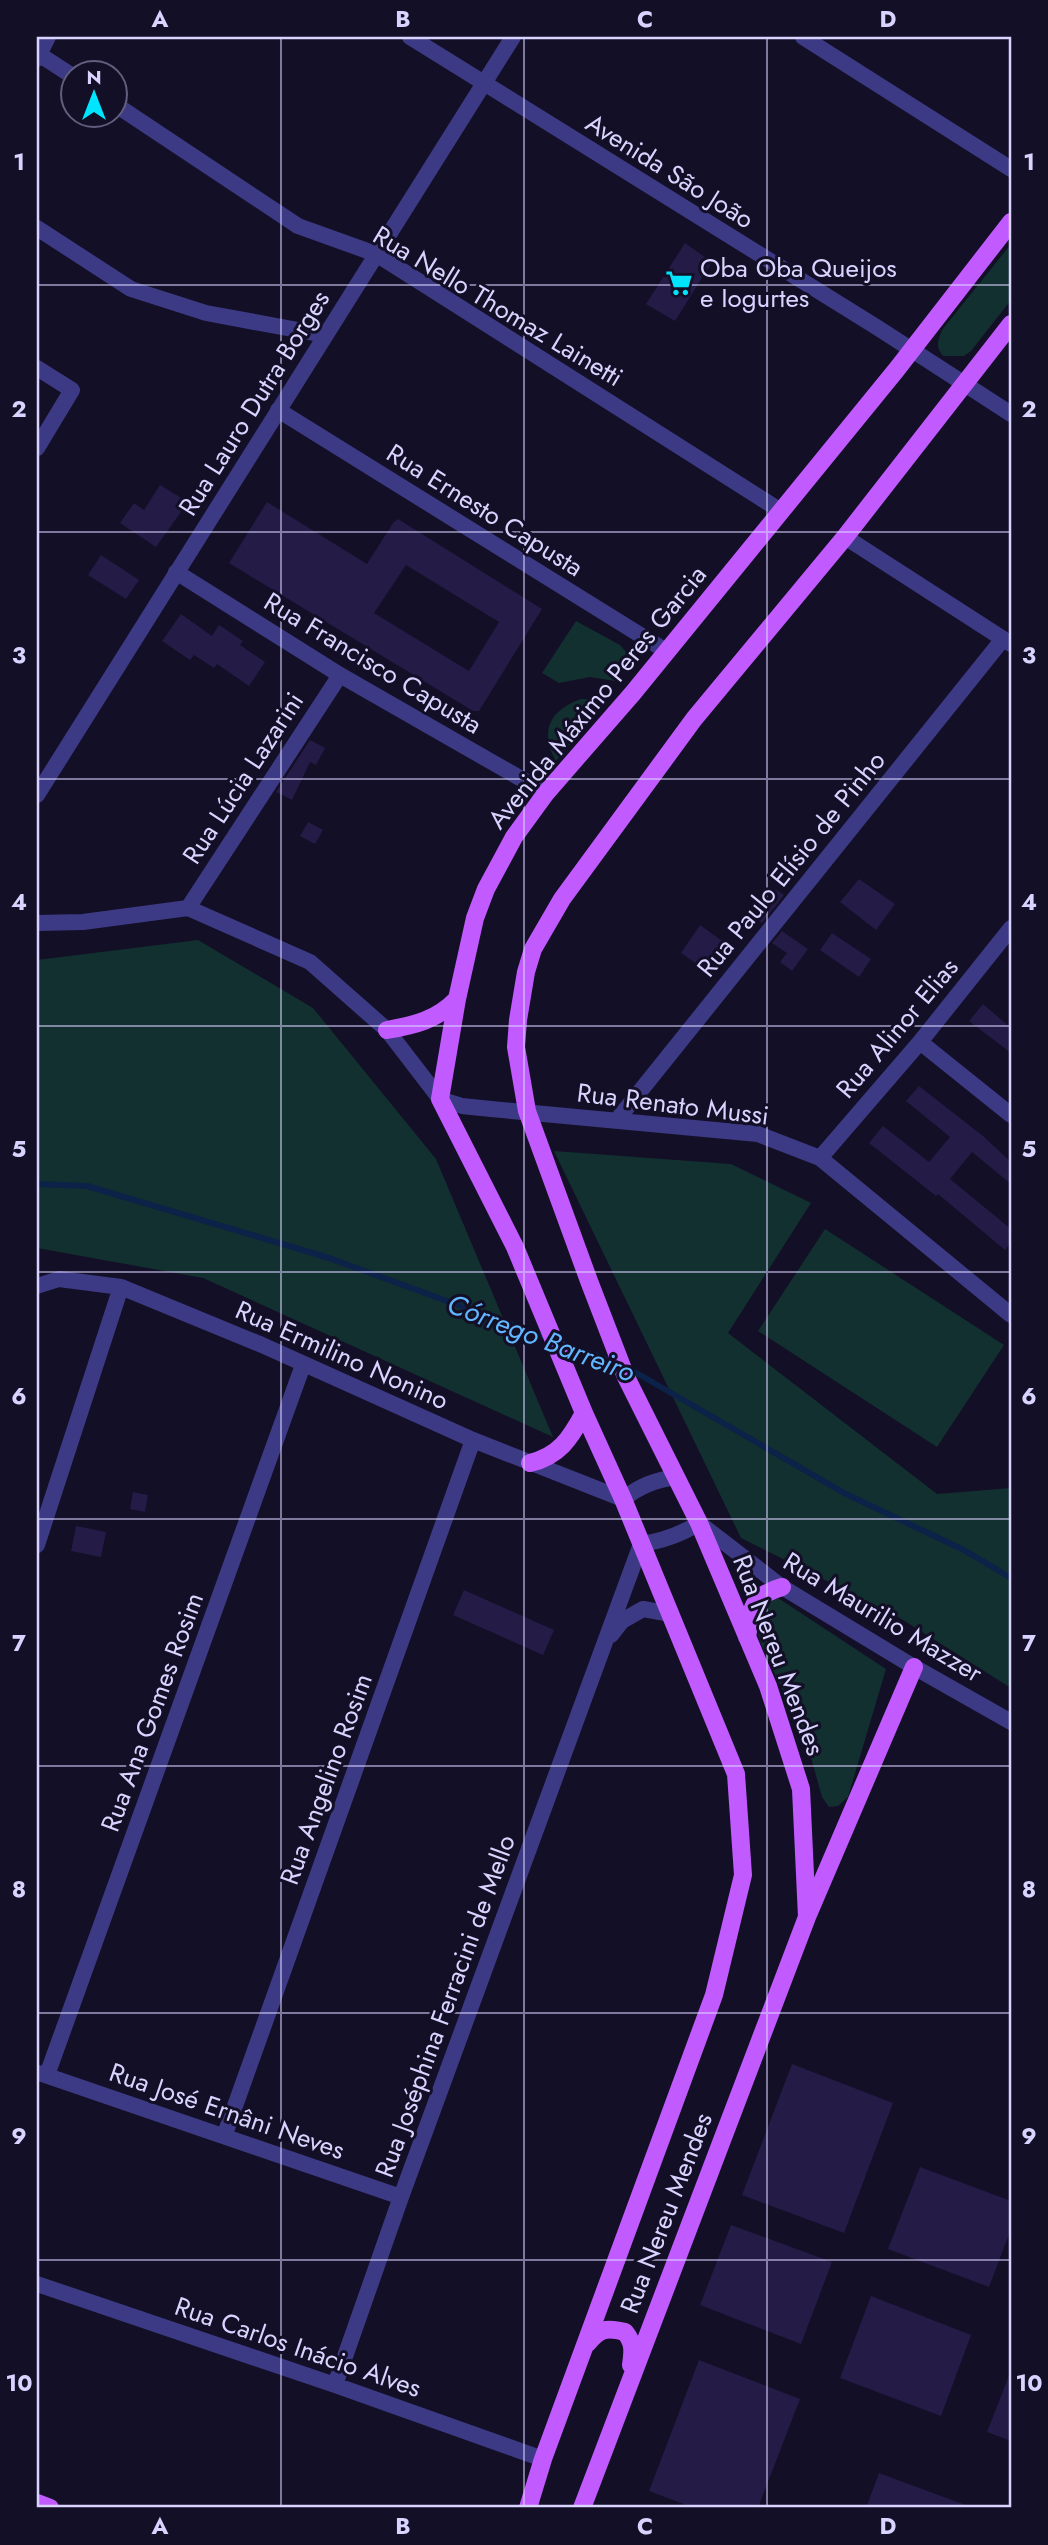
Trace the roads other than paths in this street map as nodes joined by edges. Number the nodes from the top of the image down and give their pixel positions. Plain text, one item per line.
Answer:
1 (48, 37) edge
2 (410, 37) edge
3 (513, 37) edge
4 (803, 37) edge
5 (38, 56) edge
6 (60, 69) edge
7 (483, 83) junction
8 (130, 114) edge
9 (1011, 169) edge
10 (1011, 222) edge
11 (37, 228) edge
12 (376, 254) junction
13 (1011, 324) edge
14 (325, 335) junction
15 (913, 350) junction
16 (37, 368) edge
17 (963, 385) junction
18 (278, 410) junction
19 (1011, 414) edge
20 (37, 448) edge
21 (782, 511) junction
22 (845, 537) junction
23 (176, 572) junction
24 (1007, 642) edge
25 (666, 651) junction
26 (340, 675) junction
27 (546, 793) junction
28 (37, 795) edge
29 (188, 908) junction
30 (37, 923) edge
31 (1011, 928) edge
32 (457, 999) junction
33 (387, 1030) junction
34 (920, 1042) junction
35 (440, 1099) junction
36 (527, 1111) junction
37 (1011, 1115) edge
38 (617, 1120) junction
39 (820, 1158) junction
40 (37, 1286) edge
41 (121, 1287) junction
42 (1011, 1315) edge
43 (303, 1365) junction
44 (584, 1413) junction
45 (473, 1440) junction
46 (530, 1464) junction
47 (676, 1476) junction
48 (623, 1499) junction
49 (699, 1523) junction
50 (641, 1544) junction
51 (37, 1545) edge
52 (782, 1587) junction
53 (671, 1614) junction
54 (747, 1637) junction
55 (603, 1645) junction
56 (914, 1667) junction
57 (1011, 1722) edge
58 (807, 1917) junction
59 (42, 2074) edge
60 (225, 2134) junction
61 (401, 2197) junction
62 (37, 2284) edge
63 (585, 2346) junction
64 (335, 2385) junction
65 (624, 2399) junction
66 (543, 2459) junction
67 (37, 2503) edge
68 (50, 2508) edge
69 (528, 2508) edge
70 (582, 2508) edge

1 - 5 street
2 - 7 street, Avenida São João
3 - 7 street, Rua Lauro Dutra Borges
4 - 9 street
5 - 6 street
7 - 12 street, Rua Lauro Dutra Borges
7 - 15 street, Avenida São João
8 - 12 street, Rua Nello Thomaz Lainetti
10 - 15 main road, Avenida Máximo Peres Garcia
11 - 14 street
12 - 14 street, Rua Lauro Dutra Borges
12 - 21 street, Rua Nello Thomaz Lainetti
13 - 17 main road
14 - 18 street, Rua Lauro Dutra Borges
15 - 17 street, Avenida São João
15 - 21 main road, Avenida Máximo Peres Garcia
16 - 20 street
17 - 19 street, Avenida São João
17 - 22 main road
18 - 23 street, Rua Lauro Dutra Borges
18 - 25 street, Rua Ernesto Capusta
21 - 25 main road, Avenida Máximo Peres Garcia
22 - 24 street
22 - 36 main road
23 - 26 street, Rua Francisco Capusta
23 - 28 street, Rua Lauro Dutra Borges
24 - 38 street, Rua Paulo Elísio de Pinho
25 - 27 main road, Avenida Máximo Peres Garcia
26 - 27 street, Rua Francisco Capusta
26 - 29 street, Rua Lúcia Lazarini
27 - 32 main road, Avenida Máximo Peres Garcia
29 - 30 street
29 - 33 street
31 - 34 street, Rua Alinor Elias
32 - 33 main road
32 - 35 main road, Avenida Máximo Peres Garcia
33 - 35 street
34 - 37 street
34 - 39 street, Rua Alinor Elias
35 - 36 street, Rua Renato Mussi
35 - 44 main road
36 - 38 street, Rua Renato Mussi
36 - 47 main road, Rua Nereu Mendes
38 - 39 street, Rua Renato Mussi
39 - 42 street, Rua Renato Mussi
40 - 41 street, Rua Ermilino Nonino
41 - 43 street, Rua Ermilino Nonino
41 - 51 street
43 - 45 street, Rua Ermilino Nonino
43 - 59 street, Rua Ana Gomes Rosim
44 - 46 main road
44 - 48 main road
45 - 46 street, Rua Ermilino Nonino
45 - 60 street, Rua Angelino Rosim
46 - 48 street, Rua Ermilino Nonino
47 - 48 street
47 - 49 main road, Rua Nereu Mendes
48 - 50 main road
49 - 50 street
49 - 52 street, Rua Maurilio Mazzer
49 - 54 main road, Rua Nereu Mendes
50 - 53 main road, Rua Nereu Mendes
50 - 55 street, Rua Joséphina Ferracini de Mello
52 - 54 main road
52 - 56 street, Rua Maurilio Mazzer
53 - 55 street, Rua Joséphina Ferracini de Mello
53 - 63 main road, Rua Nereu Mendes
54 - 58 main road, Rua Nereu Mendes
55 - 61 street, Rua Joséphina Ferracini de Mello
56 - 57 street, Rua Maurilio Mazzer
56 - 58 main road
58 - 65 main road, Rua Nereu Mendes
59 - 60 street, Rua José Ernâni Neves
60 - 61 street, Rua José Ernâni Neves
61 - 64 street, Rua Joséphina Ferracini de Mello
62 - 64 street, Rua Carlos Inácio Alves
63 - 65 main road
63 - 66 main road, Rua Nereu Mendes
64 - 66 street, Rua Carlos Inácio Alves
65 - 70 main road, Rua Nereu Mendes
66 - 69 main road, Rua Nereu Mendes
67 - 68 main road

